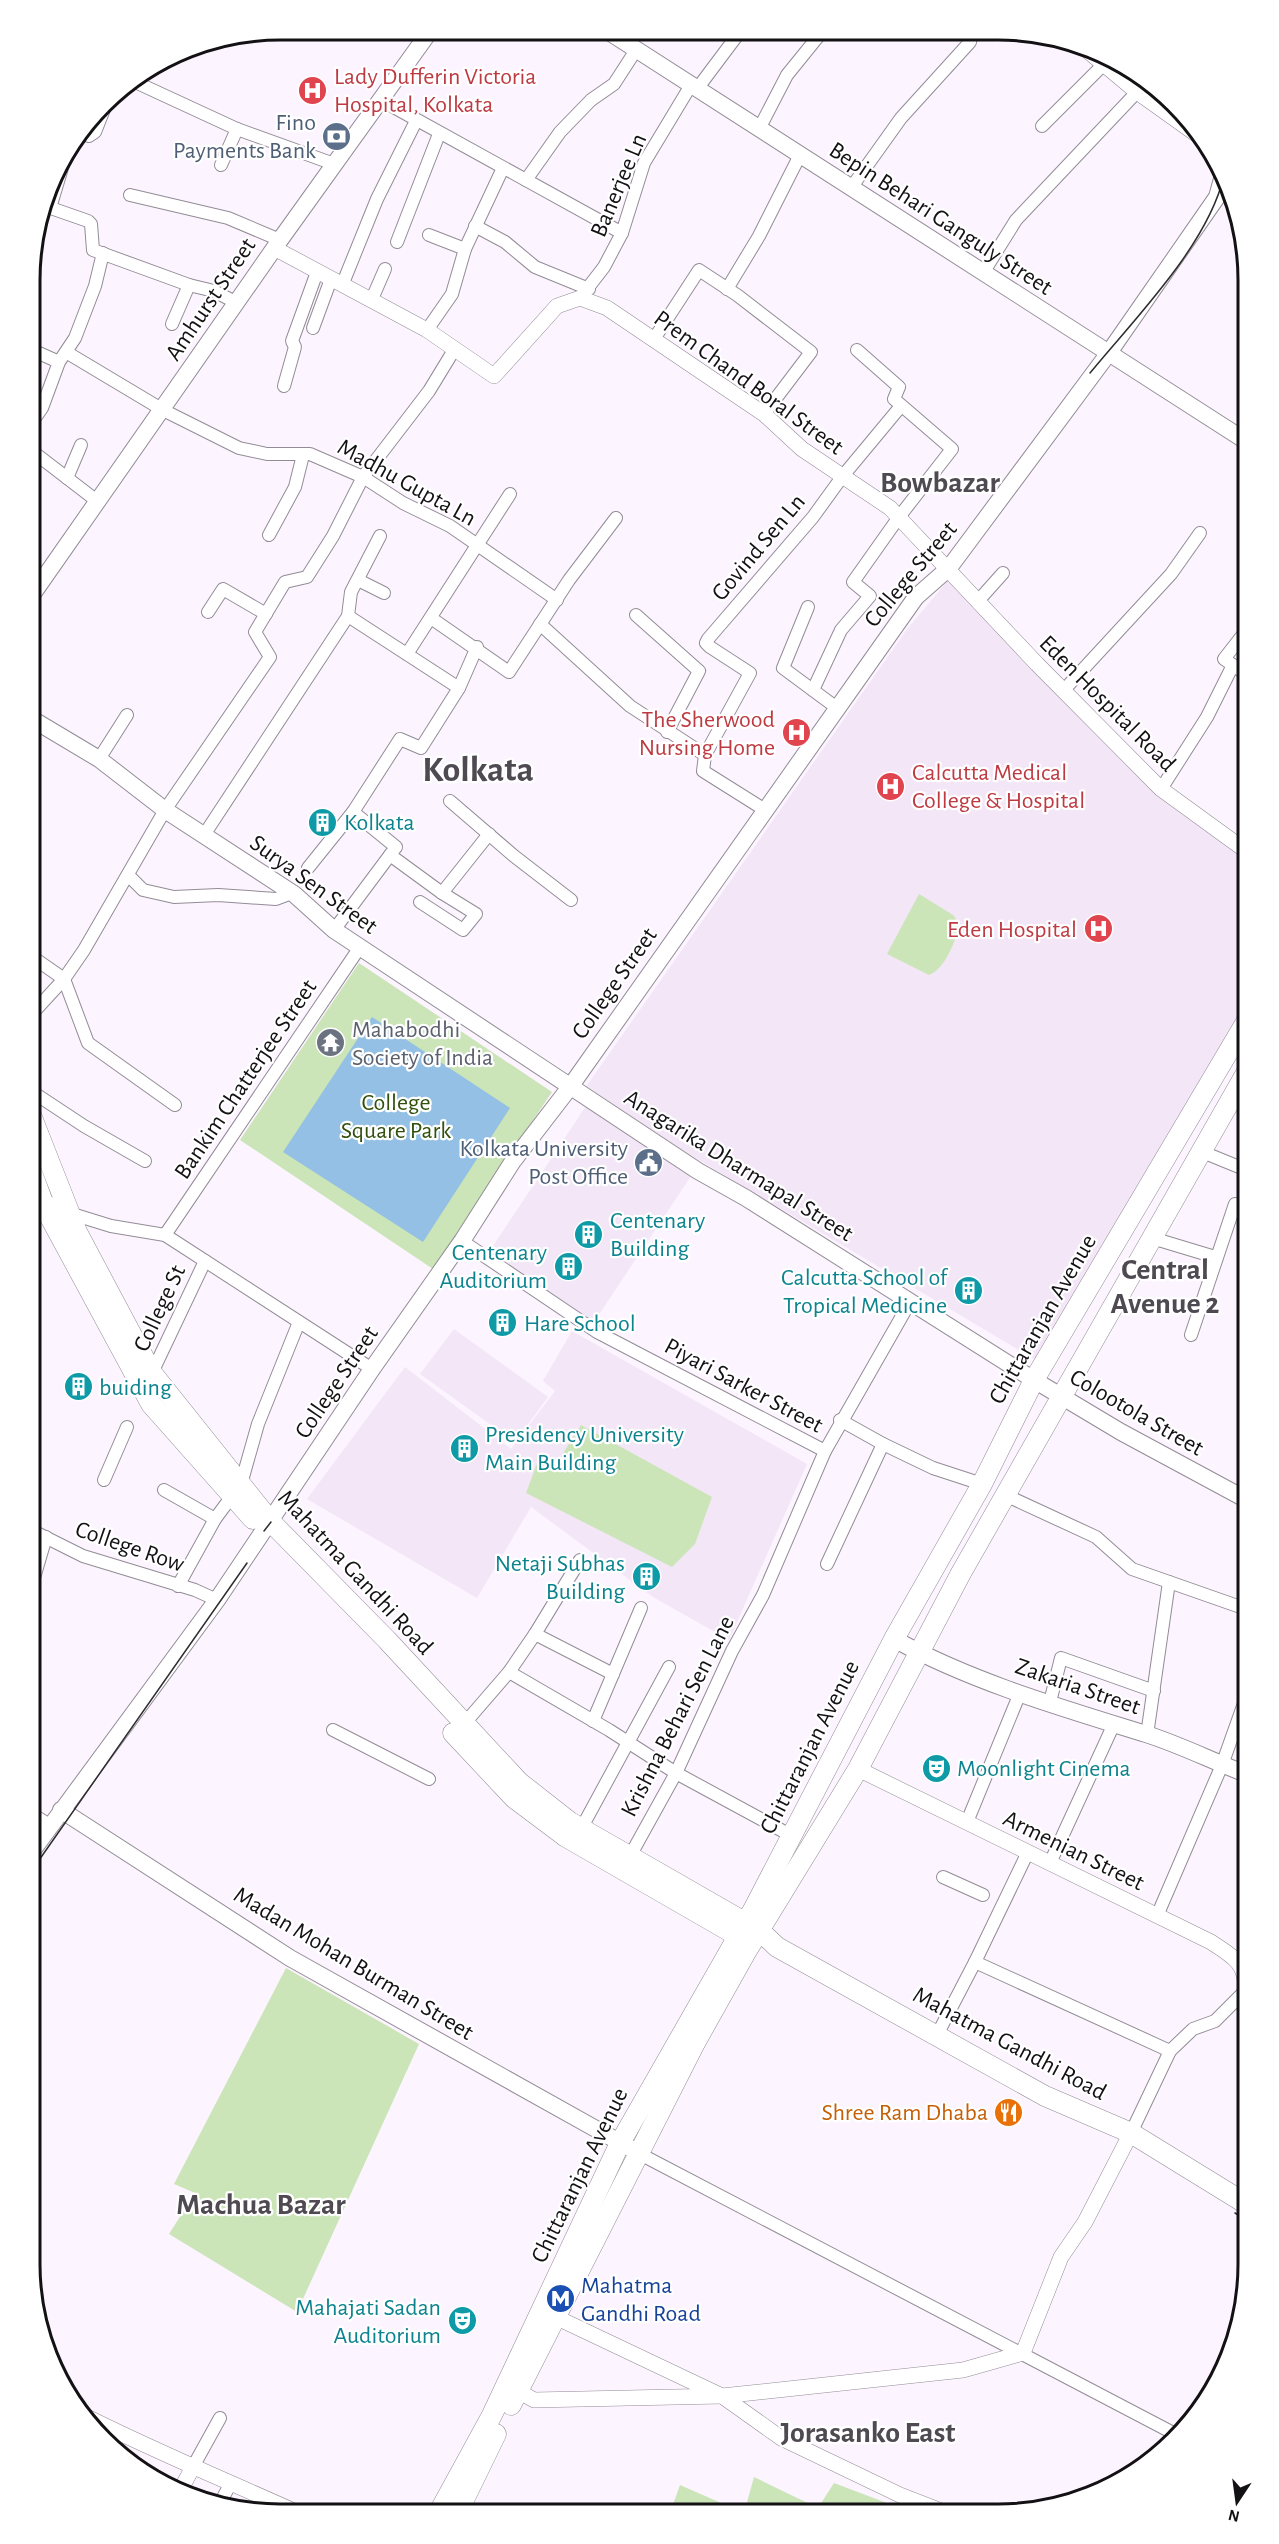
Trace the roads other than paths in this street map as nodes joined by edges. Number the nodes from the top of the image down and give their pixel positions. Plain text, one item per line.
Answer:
1 (424, 40) edge
2 (621, 40) edge
3 (730, 40) edge
4 (815, 40) edge
5 (970, 40) edge
6 (636, 50) junction
7 (1103, 65) joint
8 (141, 85) edge
9 (694, 87) junction
10 (1137, 92) junction
11 (381, 100) junction
12 (416, 121) junction
13 (1179, 122) edge
14 (98, 124) edge
15 (1042, 126) dead end
16 (237, 129) junction
17 (759, 129) junction
18 (440, 134) junction
19 (89, 136) edge
20 (800, 155) junction
21 (334, 164) junction
22 (221, 165) dead end
23 (503, 168) junction
24 (526, 180) junction
25 (1220, 187) edge
26 (851, 188) junction
27 (130, 195) dead end
28 (52, 209) edge
29 (475, 226) junction
30 (622, 233) junction
31 (429, 235) dead end
32 (397, 242) dead end
33 (277, 244) junction
34 (465, 249) junction
35 (104, 253) junction
36 (385, 269) dead end
37 (983, 273) junction
38 (330, 278) junction
39 (189, 285) junction
40 (727, 289) junction
41 (585, 294) junction
42 (372, 299) junction
43 (237, 303) junction
44 (172, 324) dead end
45 (313, 328) dead end
46 (428, 330) junction
47 (654, 339) junction
48 (454, 350) junction
49 (857, 350) dead end
50 (40, 352) edge
51 (1108, 354) junction
52 (62, 357) junction
53 (284, 386) dead end
54 (902, 406) junction
55 (164, 410) junction
56 (40, 411) edge
57 (764, 414) junction
58 (1238, 436) edge
59 (81, 445) dead end
60 (303, 456) junction
61 (40, 457) edge
62 (363, 477) junction
63 (842, 477) junction
64 (67, 478) junction
65 (510, 494) dead end
66 (97, 501) junction
67 (899, 517) junction
68 (616, 518) dead end
69 (1200, 533) dead end
70 (269, 535) dead end
71 (380, 536) dead end
72 (479, 545) junction
73 (949, 568) junction
74 (1004, 573) dead end
75 (358, 580) junction
76 (40, 583) edge
77 (384, 593) dead end
78 (556, 600) junction
79 (978, 601) junction
80 (808, 607) dead end
81 (208, 612) dead end
82 (266, 614) junction
83 (636, 615) dead end
84 (348, 616) junction
85 (431, 618) junction
86 (540, 624) junction
87 (1238, 641) edge
88 (477, 647) junction
89 (407, 654) junction
90 (1233, 665) junction
91 (1238, 668) edge
92 (459, 688) junction
93 (813, 690) junction
94 (1063, 691) junction
95 (837, 708) junction
96 (127, 715) dead end
97 (40, 724) edge
98 (667, 732) junction
99 (705, 756) junction
100 (99, 759) junction
101 (1161, 789) junction
102 (450, 801) dead end
103 (165, 810) junction
104 (765, 810) junction
105 (353, 812) junction
106 (489, 834) junction
107 (204, 835) junction
108 (1238, 845) edge
109 (390, 855) junction
110 (308, 868) dead end
111 (128, 875) junction
112 (292, 893) junction
113 (442, 893) junction
114 (571, 900) dead end
115 (420, 902) dead end
116 (334, 930) junction
117 (360, 947) junction
118 (40, 962) edge
119 (64, 978) junction
120 (40, 1005) edge
121 (1238, 1036) edge
122 (570, 1087) junction
123 (1238, 1087) edge
124 (40, 1097) edge
125 (175, 1105) dead end
126 (40, 1138) edge
127 (1200, 1151) junction
128 (145, 1161) dead end
129 (1238, 1167) edge
130 (40, 1199) edge
131 (40, 1204) edge
132 (1238, 1205) edge
133 (69, 1213) junction
134 (165, 1235) junction
135 (1152, 1238) junction
136 (462, 1241) junction
137 (1215, 1257) junction
138 (205, 1261) junction
139 (910, 1302) junction
140 (299, 1322) junction
141 (1191, 1335) dead end
142 (372, 1369) junction
143 (147, 1380) junction
144 (1034, 1380) junction
145 (1060, 1396) junction
146 (840, 1420) junction
147 (127, 1427) dead end
148 (883, 1444) junction
149 (825, 1450) junction
150 (104, 1480) dead end
151 (982, 1484) junction
152 (236, 1489) junction
153 (164, 1490) dead end
154 (1005, 1495) junction
155 (1238, 1495) edge
156 (215, 1519) junction
157 (268, 1527) junction
158 (40, 1534) edge
159 (46, 1537) junction
160 (40, 1557) edge
161 (580, 1560) dead end
162 (827, 1564) dead end
163 (1169, 1582) junction
164 (178, 1586) junction
165 (217, 1600) junction
166 (1238, 1606) edge
167 (641, 1608) dead end
168 (535, 1634) junction
169 (894, 1639) junction
170 (917, 1651) junction
171 (669, 1667) dead end
172 (509, 1672) junction
173 (613, 1674) junction
174 (1154, 1691) junction
175 (1020, 1693) junction
176 (1050, 1702) junction
177 (1238, 1720) edge
178 (593, 1721) junction
179 (464, 1724) junction
180 (1113, 1726) junction
181 (333, 1730) dead end
182 (1147, 1735) junction
183 (629, 1743) junction
184 (1222, 1765) junction
185 (858, 1768) junction
186 (1238, 1771) edge
187 (675, 1773) junction
188 (429, 1779) dead end
189 (65, 1812) junction
190 (40, 1821) edge
191 (967, 1822) junction
192 (49, 1827) junction
193 (581, 1829) junction
194 (792, 1836) junction
195 (40, 1840) edge
196 (1028, 1852) junction
197 (630, 1856) junction
198 (1050, 1863) junction
199 (943, 1877) dead end
200 (983, 1895) dead end
201 (1156, 1916) junction
202 (747, 1941) junction
203 (975, 1962) junction
204 (1238, 1962) edge
205 (1238, 1998) edge
206 (937, 2035) junction
207 (1170, 2051) junction
208 (1131, 2133) junction
209 (620, 2143) junction
210 (640, 2154) junction
211 (1238, 2193) edge
212 (548, 2314) junction
213 (1023, 2353) junction
214 (513, 2385) junction
215 (722, 2396) junction
216 (220, 2418) dead end
217 (106, 2428) edge
218 (1170, 2431) edge
219 (194, 2465) junction
220 (184, 2483) edge
221 (231, 2483) junction
222 (224, 2497) edge
223 (278, 2504) edge
224 (444, 2504) edge
225 (461, 2504) edge
226 (923, 2504) edge

1 - 11 main road, Amhurst Street
2 - 6 main road, Bepin Behari Ganguly Street
3 - 9 street, Banerjee Ln
4 - 17 street
5 - 26 street
6 - 9 main road, Bepin Behari Ganguly Street
6 - 24 street
7 - 10 street
7 - 15 street
8 - 16 street
9 - 17 main road, Bepin Behari Ganguly Street
9 - 30 street, Banerjee Ln
10 - 13 street
10 - 37 street
11 - 12 street
11 - 21 main road, Amhurst Street
12 - 18 street
12 - 38 street
14 - 19 street
16 - 21 street
16 - 22 street
17 - 20 main road, Bepin Behari Ganguly Street
18 - 23 street
18 - 32 street
20 - 26 main road, Bepin Behari Ganguly Street
20 - 40 street
21 - 33 main road, Amhurst Street
23 - 24 street
23 - 29 street
24 - 30 street
25 - 51 main road, College Street
26 - 37 main road, Bepin Behari Ganguly Street
27 - 33 street
28 - 35 street
29 - 34 street
29 - 41 street
30 - 41 street, Banerjee Ln
31 - 34 street
33 - 38 street
33 - 43 main road, Amhurst Street
34 - 46 street
35 - 39 street
35 - 52 street
36 - 42 street
37 - 51 main road, Bepin Behari Ganguly Street
38 - 42 street
38 - 45 street
38 - 53 street
39 - 43 street
39 - 44 street
40 - 47 street
40 - 57 street
41 - 47 street, Prem Chand Boral Street
41 - 48 street
42 - 46 street
43 - 55 main road, Amhurst Street
46 - 48 street
47 - 57 street, Prem Chand Boral Street
48 - 62 street
49 - 54 street
50 - 52 street, Madhu Gupta Ln
51 - 58 main road, Bepin Behari Ganguly Street
51 - 73 main road, College Street
52 - 55 street, Madhu Gupta Ln
52 - 56 street
54 - 63 street, Govind Sen Ln
54 - 67 street
55 - 60 street, Madhu Gupta Ln
55 - 66 main road, Amhurst Street
57 - 63 street, Prem Chand Boral Street
59 - 64 street
60 - 62 street, Madhu Gupta Ln
60 - 70 street
61 - 64 street
62 - 72 street, Madhu Gupta Ln
62 - 82 street
63 - 67 street, Prem Chand Boral Street
63 - 99 street, Govind Sen Ln
64 - 66 street
65 - 72 street
66 - 76 main road, Amhurst Street
67 - 73 street, Prem Chand Boral Street
67 - 93 street
68 - 78 street
69 - 94 street
71 - 75 street
72 - 78 street, Madhu Gupta Ln
72 - 85 street
73 - 79 street, Eden Hospital Road
73 - 95 main road, College Street
74 - 79 street
75 - 77 street
75 - 84 street
78 - 86 street
79 - 94 street, Eden Hospital Road
80 - 93 street
81 - 82 street
82 - 103 street
83 - 98 street
84 - 89 street
84 - 107 street
85 - 88 street
85 - 89 street
86 - 88 street
86 - 98 street
87 - 90 street
88 - 92 street
89 - 92 street
90 - 91 street
90 - 101 street
92 - 105 street
93 - 95 street
94 - 101 street, Eden Hospital Road
95 - 104 main road, College Street
96 - 100 street
97 - 100 main road, Surya Sen Street
98 - 99 street
99 - 104 street
100 - 103 main road, Surya Sen Street
101 - 108 street, Eden Hospital Road
102 - 106 street
103 - 107 main road, Surya Sen Street
103 - 111 street
104 - 122 main road, College Street
105 - 109 street
105 - 110 street
106 - 113 street
106 - 114 street
107 - 112 main road, Surya Sen Street
109 - 113 street
109 - 116 street
111 - 112 street
111 - 119 street
112 - 116 main road, Surya Sen Street
113 - 115 street
116 - 117 main road, Surya Sen Street
117 - 122 main road, Surya Sen Street
117 - 134 street, Bankim Chatterjee Street
118 - 119 street
119 - 120 street
119 - 125 street
121 - 144 main road, Chittaranjan Avenue
122 - 136 main road, College Street
122 - 139 main road, Anagarika Dharmapal Street
123 - 127 main road
124 - 128 street
126 - 133 main road, Mahatma Gandhi Road
127 - 129 street
127 - 135 main road
130 - 133 street
131 - 143 main road, Mahatma Gandhi Road
132 - 137 street
133 - 134 street
133 - 143 main road, Mahatma Gandhi Road
134 - 138 street
135 - 137 street
135 - 145 main road
136 - 142 main road, College Street
136 - 149 street, Piyari Sarker Street
137 - 141 street
138 - 140 street
138 - 143 street, College St
139 - 144 main road, Anagarika Dharmapal Street
139 - 146 street, Krishna Behari Sen Lane
140 - 142 street
140 - 152 street
142 - 157 main road, College Street
143 - 152 main road, Mahatma Gandhi Road
144 - 145 main road, Colootola Street
144 - 151 main road, Chittaranjan Avenue
145 - 154 main road
145 - 155 main road, Colootola Street
146 - 148 street
146 - 149 street, Krishna Behari Sen Lane
147 - 150 street
148 - 151 street
148 - 162 street
149 - 187 street, Krishna Behari Sen Lane
151 - 169 main road, Chittaranjan Avenue
152 - 156 street
152 - 157 main road, Mahatma Gandhi Road
153 - 156 street
154 - 163 street
154 - 170 main road
156 - 164 street
157 - 165 main road, College Street
157 - 179 main road, Mahatma Gandhi Road
157 - 202 main road, Mahatma Gandhi Road
158 - 159 street, College Row
159 - 160 street
159 - 164 street, College Row
161 - 168 street
163 - 166 street
163 - 174 street
164 - 165 street, College Row
165 - 189 main road, College Street
167 - 173 street
168 - 172 street
168 - 173 street
169 - 170 main road, Zakaria Street
169 - 194 main road, Chittaranjan Avenue
170 - 175 main road, Zakaria Street
170 - 185 main road
171 - 183 street
172 - 178 street
172 - 179 street
173 - 178 street
174 - 176 street
174 - 182 street
175 - 176 main road, Zakaria Street
175 - 191 street
176 - 180 main road, Zakaria Street
177 - 184 street
178 - 183 street
179 - 193 main road, Mahatma Gandhi Road
180 - 182 main road, Zakaria Street
180 - 198 street
181 - 188 street
182 - 184 main road, Zakaria Street
183 - 187 street
183 - 193 street
184 - 186 main road, Zakaria Street
184 - 201 street
185 - 191 street, Armenian Street
185 - 202 main road
187 - 194 street
187 - 197 street, Krishna Behari Sen Lane
189 - 192 main road, College Street
189 - 209 main road, Madan Mohan Burman Street
190 - 192 main road
191 - 196 street, Armenian Street
192 - 195 main road, College Street
193 - 197 main road, Mahatma Gandhi Road
194 - 202 main road, Chittaranjan Avenue
196 - 198 street, Armenian Street
196 - 203 street
197 - 202 main road, Mahatma Gandhi Road
198 - 201 street, Armenian Street
199 - 200 street
201 - 204 street, Armenian Street
202 - 206 main road, Mahatma Gandhi Road
202 - 209 main road, Chittaranjan Avenue
202 - 210 main road
203 - 206 street
203 - 207 street
205 - 207 street
206 - 208 main road, Mahatma Gandhi Road
207 - 208 street
208 - 211 main road, Mahatma Gandhi Road
208 - 213 street
209 - 210 main road, Madan Mohan Burman Street
209 - 212 main road, Chittaranjan Avenue
210 - 212 main road
210 - 213 street
212 - 214 main road, Chittaranjan Avenue
212 - 215 street
213 - 215 street
213 - 218 street
214 - 215 street
214 - 224 main road, Chittaranjan Avenue
214 - 225 main road
215 - 226 street
216 - 219 street
217 - 219 street
219 - 220 street
219 - 221 street
221 - 222 street
221 - 223 street

